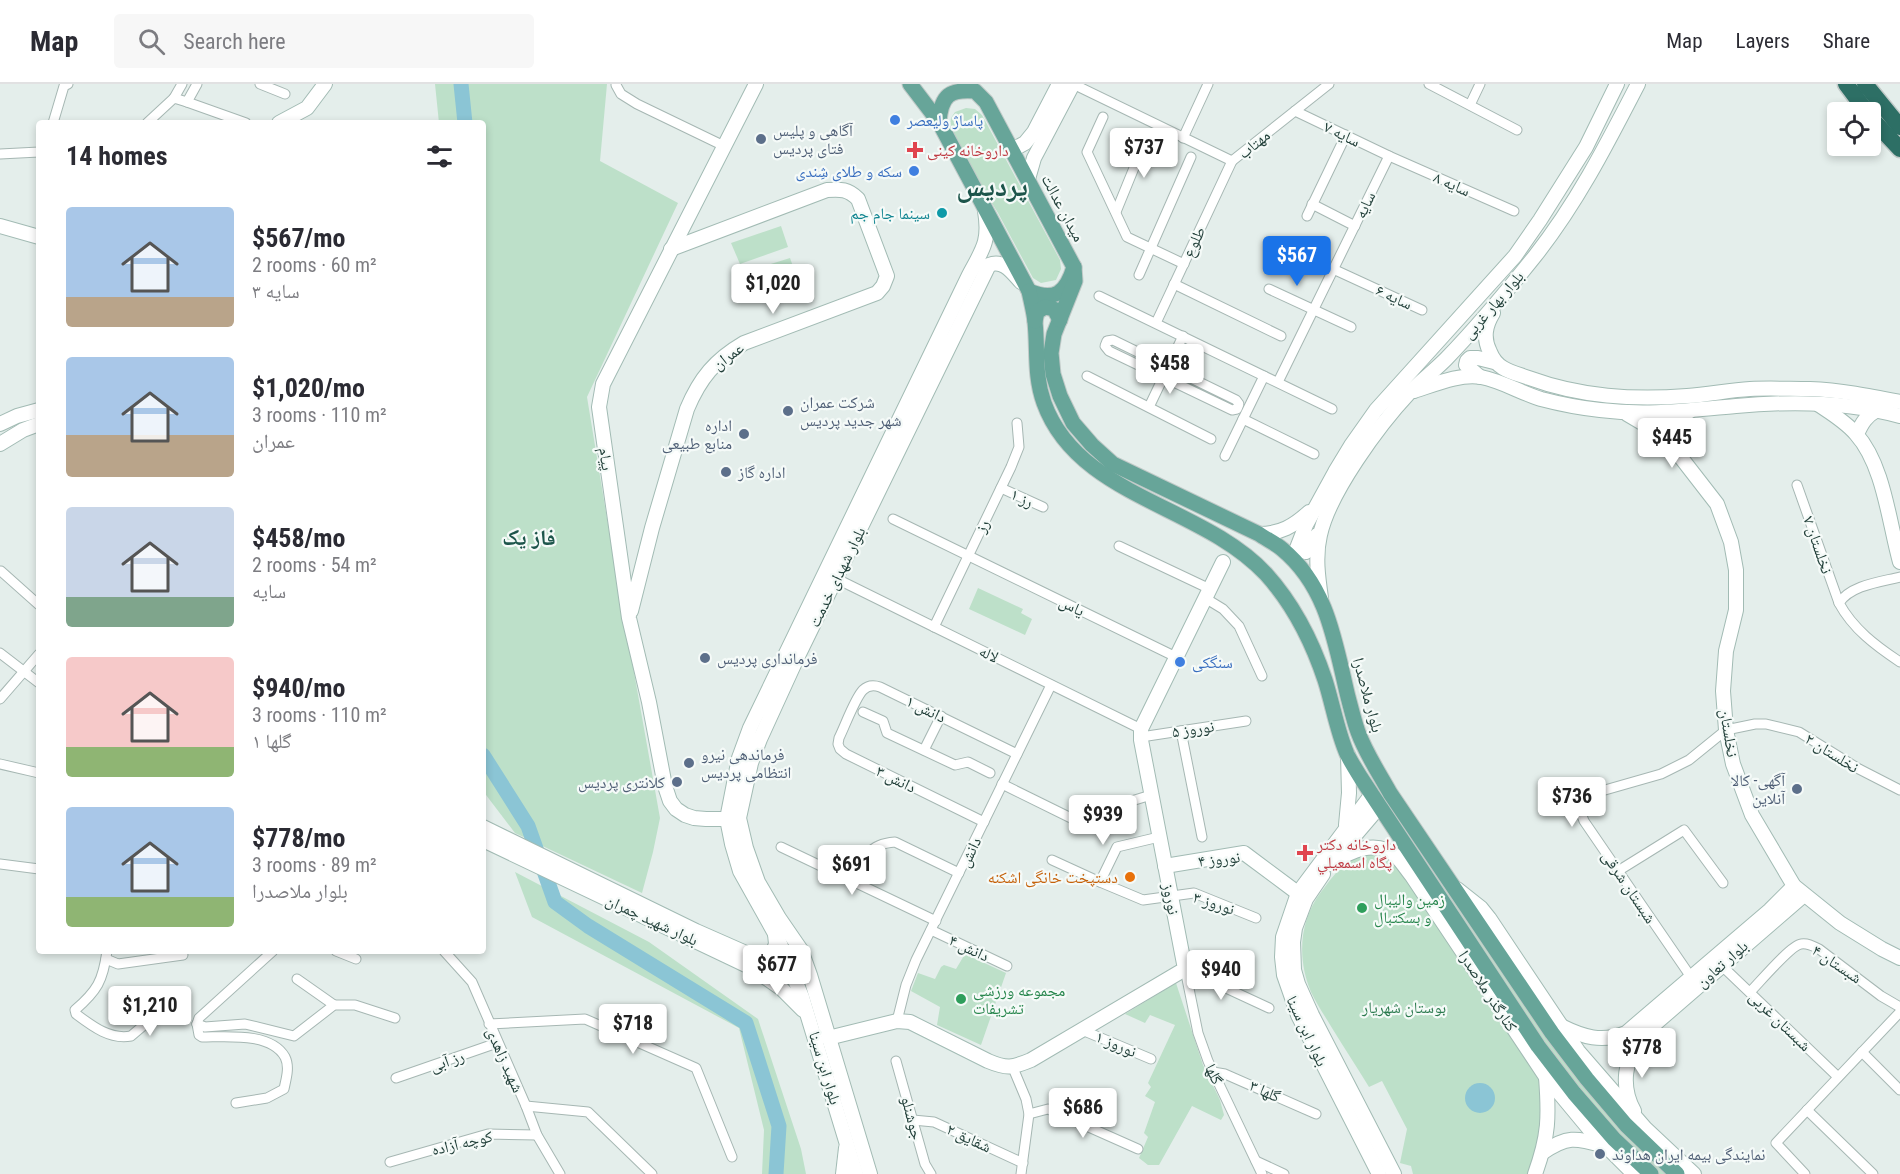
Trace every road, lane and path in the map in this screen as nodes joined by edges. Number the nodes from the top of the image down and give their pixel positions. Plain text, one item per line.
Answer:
1 (182, 84) edge
2 (197, 84) edge
3 (260, 84) edge
4 (325, 84) edge
5 (756, 84) edge
6 (910, 84) edge
7 (1059, 84) edge
8 (1073, 84) edge
9 (1208, 84) edge
10 (1329, 84) edge
11 (1429, 84) edge
12 (1480, 84) edge
13 (1617, 84) edge
14 (1638, 84) edge
15 (1846, 84) edge
16 (1866, 84) edge
17 (64, 85) edge
18 (616, 85) edge
19 (970, 87) edge
20 (285, 94) dead end
21 (174, 98) junction
22 (187, 102) junction
23 (1860, 102) edge
24 (1470, 105) junction
25 (1295, 111) junction
26 (1102, 117) dead end
27 (54, 120) edge
28 (150, 120) edge
29 (238, 120) edge
30 (285, 120) edge
31 (939, 122) junction
32 (1900, 127) edge
33 (1881, 129) edge
34 (1517, 130) dead end
35 (1346, 135) junction
36 (1147, 136) dead end
37 (1183, 138) junction
38 (724, 146) junction
39 (1900, 149) edge
40 (1012, 150) junction
41 (36, 152) edge
42 (0, 154) edge
43 (1389, 156) junction
44 (1191, 158) dead end
45 (1232, 161) junction
46 (1028, 179) junction
47 (1312, 204) junction
48 (984, 207) junction
49 (1116, 212) junction
50 (1514, 212) dead end
51 (1307, 216) dead end
52 (0, 226) edge
53 (1354, 226) junction
54 (36, 236) edge
55 (1151, 248) junction
56 (671, 249) junction
57 (1184, 264) junction
58 (1074, 267) junction
59 (1333, 269) junction
60 (1140, 275) dead end
61 (1515, 281) junction
62 (1174, 284) junction
63 (1269, 289) dead end
64 (1029, 291) junction
65 (1099, 296) dead end
66 (1313, 310) junction
67 (1422, 310) dead end
68 (1060, 320) junction
69 (1035, 321) junction
70 (1156, 323) junction
71 (1351, 327) dead end
72 (1182, 336) junction
73 (1281, 336) dead end
74 (1494, 363) junction
75 (1168, 367) junction
76 (1087, 376) dead end
77 (1264, 376) junction
78 (1163, 377) junction
79 (1480, 377) junction
80 (1278, 382) junction
81 (1410, 393) junction
82 (1900, 402) edge
83 (1815, 403) junction
84 (1149, 407) junction
85 (1332, 409) dead end
86 (1877, 410) junction
87 (36, 411) edge
88 (1690, 411) junction
89 (1625, 413) junction
90 (1900, 416) edge
91 (1243, 419) junction
92 (1017, 423) dead end
93 (0, 424) edge
94 (36, 425) edge
95 (1857, 434) junction
96 (1211, 439) dead end
97 (0, 444) edge
98 (1314, 454) dead end
99 (1679, 454) junction
100 (1225, 456) dead end
101 (1797, 485) dead end
102 (1001, 488) junction
103 (1043, 507) dead end
104 (1324, 512) junction
105 (893, 519) dead end
106 (1259, 534) junction
107 (1119, 546) dead end
108 (968, 556) junction
109 (1223, 562) dead end
110 (1900, 562) edge
111 (1, 571) edge
112 (1900, 577) edge
113 (837, 579) junction
114 (1208, 594) junction
115 (1322, 600) junction
116 (36, 602) edge
117 (1839, 603) junction
118 (630, 618) junction
119 (934, 627) junction
120 (0, 653) edge
121 (36, 657) edge
122 (1176, 657) junction
123 (1900, 662) edge
124 (23, 671) junction
125 (1262, 676) dead end
126 (36, 681) edge
127 (1051, 685) junction
128 (0, 699) edge
129 (863, 712) dead end
130 (941, 716) junction
131 (849, 717) joint
132 (1246, 721) dead end
133 (1726, 730) junction
134 (1181, 731) junction
135 (1141, 733) junction
136 (924, 750) junction
137 (1017, 754) junction
138 (1348, 755) junction
139 (0, 764) edge
140 (36, 772) edge
141 (990, 774) dead end
142 (1002, 784) junction
143 (1387, 787) junction
144 (1900, 790) edge
145 (1151, 795) junction
146 (1370, 807) junction
147 (733, 819) junction
148 (984, 822) junction
149 (1348, 825) junction
150 (486, 828) edge
151 (1160, 837) junction
152 (1202, 837) dead end
153 (486, 841) edge
154 (781, 847) dead end
155 (866, 855) dead end
156 (1052, 860) dead end
157 (0, 864) edge
158 (1331, 864) junction
159 (1165, 866) junction
160 (36, 869) edge
161 (1618, 871) junction
162 (959, 873) junction
163 (1100, 882) junction
164 (1723, 883) dead end
165 (1452, 885) junction
166 (1799, 890) junction
167 (1171, 896) junction
168 (1302, 896) junction
169 (1442, 912) junction
170 (1256, 918) dead end
171 (936, 921) junction
172 (931, 930) junction
173 (785, 946) junction
174 (1512, 952) junction
175 (270, 954) edge
176 (345, 954) edge
177 (447, 954) edge
178 (106, 955) edge
179 (183, 955) dead end
180 (356, 958) dead end
181 (1900, 958) edge
182 (1007, 966) dead end
183 (1714, 967) junction
184 (1185, 969) junction
185 (810, 975) junction
186 (766, 977) junction
187 (297, 978) dead end
188 (794, 981) junction
189 (1694, 982) junction
190 (1490, 984) junction
191 (1521, 987) junction
192 (1750, 992) junction
193 (170, 1003) dead end
194 (334, 1005) junction
195 (1900, 1007) edge
196 (1269, 1008) dead end
197 (1900, 1012) edge
198 (809, 1017) junction
199 (395, 1018) dead end
200 (897, 1021) junction
201 (197, 1024) junction
202 (489, 1024) junction
203 (1560, 1025) junction
204 (1082, 1030) junction
205 (1638, 1031) junction
206 (828, 1038) junction
207 (497, 1043) junction
208 (1862, 1053) junction
209 (1151, 1059) dead end
210 (896, 1062) dead end
211 (1013, 1068) junction
212 (1213, 1072) junction
213 (1546, 1077) junction
214 (1839, 1077) junction
215 (396, 1078) dead end
216 (1900, 1090) edge
217 (236, 1103) dead end
218 (526, 1106) junction
219 (1807, 1110) junction
220 (1029, 1114) junction
221 (1316, 1114) dead end
222 (913, 1120) junction
223 (1639, 1121) junction
224 (537, 1135) junction
225 (847, 1140) junction
226 (1659, 1141) junction
227 (1606, 1146) junction
228 (1138, 1149) dead end
229 (1542, 1153) junction
230 (732, 1157) dead end
231 (1256, 1161) junction
232 (390, 1162) dead end
233 (1023, 1163) junction
234 (560, 1174) edge
235 (652, 1174) edge
236 (843, 1174) edge
237 (856, 1174) edge
238 (870, 1174) edge
239 (931, 1174) edge
240 (1021, 1174) edge
241 (1262, 1174) edge
242 (1284, 1174) edge
243 (1379, 1174) edge
244 (1394, 1174) edge
245 (1535, 1174) edge
246 (1634, 1174) edge
247 (1651, 1174) edge
248 (1677, 1174) edge
249 (1683, 1174) edge
250 (1694, 1174) edge
251 (1804, 1174) edge
252 (1873, 1174) edge

1 - 21 street
2 - 22 street
3 - 20 street
4 - 30 main road
5 - 38 main road, پیام
6 - 31 main road
7 - 40 main road
8 - 37 street, مهتاب
8 - 46 main road
9 - 37 street
10 - 25 street, مهتاب
11 - 24 street
12 - 24 street
13 - 104 main road, بلوار بهار غربی
14 - 61 main road, بلوار بهار غربی
15 - 23 highway
16 - 32 highway
17 - 27 street
18 - 38 street
19 - 31 main road, میدان عدالت
19 - 40 main road, میدان عدالت
21 - 22 street
21 - 28 street
22 - 29 street
24 - 34 street
25 - 35 street, سایه ۷
25 - 45 street, مهتاب
26 - 49 street
31 - 48 main road
33 - 39 highway
35 - 43 street, سایه ۷
35 - 47 street
36 - 49 street
37 - 45 street, مهتاب
38 - 56 main road, پیام
40 - 46 main road, میدان عدالت
41 - 42 street
43 - 50 street, سایه ۸
43 - 53 street, سایه
44 - 55 street
45 - 57 street, طلوع
46 - 58 main road, میدان عدالت
47 - 51 street
47 - 53 street
48 - 64 main road
48 - 147 main road, بلوار شهدای خدمت
49 - 55 street
52 - 54 main road
53 - 59 street, سایه
55 - 57 street
55 - 60 street
56 - 118 main road, پیام
56 - 118 main road, عمران
57 - 62 street, طلوع
58 - 64 main road, میدان عدالت
58 - 68 main road, بلوار ملاصدرا
59 - 66 street, سایه
59 - 67 street, سایه ۶
61 - 74 main road
61 - 81 main road, بلوار بهار غربی
62 - 70 street, طلوع
62 - 73 street
63 - 66 street
64 - 69 main road
64 - 113 main road, بلوار شهدای خدمت
65 - 70 street
66 - 71 street
66 - 80 street, سایه
68 - 69 main road
68 - 106 main road, بلوار ملاصدرا
69 - 138 main road
70 - 72 street
72 - 75 street
72 - 77 street
74 - 79 main road
74 - 82 main road
75 - 78 street
75 - 78 street
75 - 78 street
76 - 84 street
77 - 80 street
77 - 91 street
78 - 84 street
79 - 81 main road
79 - 89 main road
80 - 85 street
81 - 104 main road, بلوار بهار غربی
83 - 86 main road
83 - 88 main road
83 - 95 main road
84 - 96 street
86 - 90 main road
86 - 95 main road
87 - 93 main road
88 - 89 main road
88 - 99 main road
89 - 99 main road, نخلستان
91 - 98 street
91 - 100 street
92 - 102 street, رز
94 - 97 main road
95 - 110 main road
99 - 133 main road, نخلستان
101 - 117 street, نخلستان ۷
102 - 103 street, رز ۱
102 - 108 street, رز
104 - 106 main road
104 - 115 main road
105 - 108 street, یاس
106 - 115 main road, بلوار ملاصدرا
107 - 114 street
108 - 119 street, رز
108 - 122 street, یاس
109 - 114 main road
111 - 116 street
112 - 117 street
113 - 119 street, لاله
113 - 147 main road, بلوار شهدای خدمت
114 - 122 main road
114 - 125 street
115 - 143 main road, بلوار ملاصدرا
117 - 123 street, نخلستان ۷
118 - 147 main road, پیام
119 - 127 street, لاله
120 - 124 street
121 - 124 street
122 - 135 main road
124 - 126 street
124 - 128 street
127 - 135 street, لاله
127 - 137 street, دانش
129 - 136 street
130 - 131 street, دانش ۱
130 - 136 street
130 - 137 street, دانش ۱
131 - 148 street, دانش ۳
132 - 134 street, نوروز ۵
133 - 144 street, نخلستان ۲
133 - 161 street, شبستان شرقی
133 - 166 main road, نخلستان
134 - 135 street, نوروز ۵
134 - 152 street
135 - 145 main road, نوروز
136 - 141 street
137 - 142 street, دانش
138 - 146 main road
138 - 149 main road
139 - 140 street
142 - 145 street
142 - 148 street, دانش
143 - 146 main road
143 - 165 main road, بلوار ملاصدرا
145 - 151 main road, نوروز
146 - 149 main road, بلوار ابن سینا
146 - 158 main road, بلوار ابن سینا
146 - 169 main road
147 - 173 main road, بلوار شهدای خدمت
148 - 162 street, دانش
149 - 168 main road, بلوار ابن سینا
150 - 173 main road, بلوار شهید چمران
151 - 159 main road, نوروز
151 - 163 street
153 - 186 main road, بلوار شهید چمران
154 - 171 street
155 - 162 street
156 - 163 street, نوروز ۳
157 - 160 street
158 - 168 main road, بلوار ابن سینا
158 - 169 main road
159 - 167 main road, نوروز
159 - 168 main road, نوروز ۴
161 - 164 street
161 - 189 street, شبستان شرقی
162 - 171 street, دانش
163 - 167 street, نوروز ۳
165 - 174 main road
165 - 191 main road, بلوار ملاصدرا
166 - 181 main road, نخلستان
166 - 183 main road, بلوار تعاون
167 - 170 street, نوروز ۳
167 - 184 main road, نوروز
168 - 243 main road, بلوار ابن سینا
168 - 244 main road, بلوار ابن سینا
169 - 190 main road
171 - 172 street, دانش
172 - 182 street, دانش ۴
172 - 200 street, دانش
173 - 185 main road, بلوار شهدای خدمت
173 - 188 main road, بلوار ابن سینا
174 - 191 main road
174 - 203 main road
175 - 201 street
176 - 180 street
177 - 202 street, شهید زاهدی
178 - 179 street
178 - 193 street
183 - 189 main road, بلوار تعاون
183 - 192 street, شبستان غربی
184 - 196 street
184 - 204 main road
184 - 212 street, گلها
185 - 188 main road
185 - 206 main road, بلوار ابن سینا
186 - 188 main road
186 - 198 main road, بلوار شهید چمران
187 - 194 street
188 - 198 main road, بلوار ابن سینا
189 - 205 main road, بلوار تعاون
190 - 213 main road, کنارگذر ملاصدرا
190 - 247 main road
191 - 248 main road, بلوار ملاصدرا
192 - 195 street, شبستان ۴
192 - 214 street, شبستان غربی
194 - 199 street
194 - 201 street
197 - 208 street
198 - 225 main road, بلوار ابن سینا
200 - 206 main road
200 - 211 main road
201 - 217 street
202 - 207 street, شهید زاهدی
202 - 230 street
203 - 205 main road
203 - 223 main road
204 - 209 street, نوروز ۱
204 - 211 main road
205 - 223 main road
206 - 238 main road, بلوار ابن سینا
207 - 215 street, رز آبی
207 - 218 street, شهید زاهدی
208 - 214 street
208 - 216 street
210 - 222 street, جوشنلو
211 - 220 street
212 - 221 street, گلها ۳
212 - 231 street, گلها
213 - 227 main road, کنارگذر ملاصدرا
213 - 229 main road
214 - 219 street
218 - 224 street, شهید زاهدی
218 - 235 street
219 - 251 street
219 - 252 street
220 - 228 street
220 - 233 street
222 - 233 street, شقایق ۲
222 - 239 street, جوشنلو
223 - 226 main road
224 - 232 street, کوچه آزاده
224 - 234 street, شهید زاهدی
225 - 236 main road
225 - 237 main road, بلوار ابن سینا
226 - 249 main road
226 - 250 main road
227 - 229 main road
227 - 246 main road, کنارگذر ملاصدرا
229 - 245 main road
231 - 241 street, گلها
231 - 242 street
233 - 240 street

